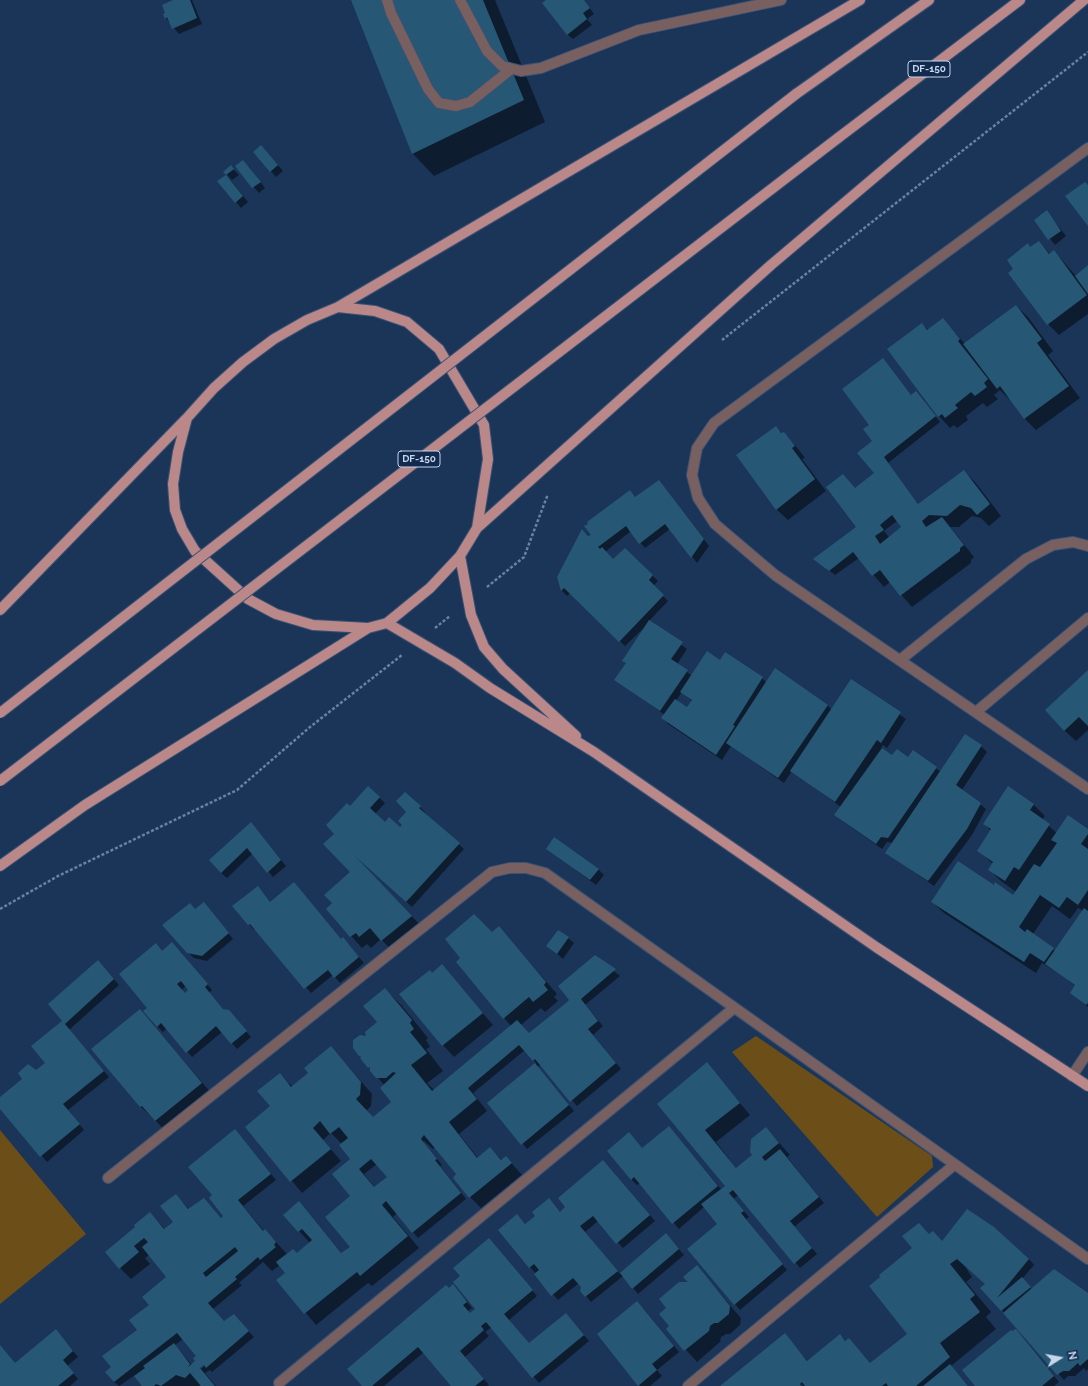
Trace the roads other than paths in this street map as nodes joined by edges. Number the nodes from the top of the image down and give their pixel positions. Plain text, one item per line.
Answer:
1 (387, 0) edge
2 (460, 0) edge
3 (781, 0) edge
4 (860, 0) edge
5 (929, 0) edge
6 (1020, 0) edge
7 (1084, 0) edge
8 (510, 70) junction
9 (1088, 148) edge
10 (338, 307) junction
11 (188, 418) junction
12 (477, 528) junction
13 (1088, 546) edge
14 (460, 556) junction
15 (0, 610) edge
16 (1088, 618) edge
17 (387, 623) junction
18 (368, 628) junction
19 (900, 660) junction
20 (976, 712) junction
21 (0, 713) edge
22 (594, 752) junction
23 (0, 781) edge
24 (1088, 790) edge
25 (0, 866) edge
26 (734, 1008) junction
27 (1088, 1052) edge
28 (1072, 1076) junction
29 (1088, 1086) edge
30 (954, 1165) junction
31 (108, 1178) dead end
32 (1088, 1259) edge
33 (279, 1383) dead end
34 (688, 1386) edge

1 - 8 street
2 - 8 street
3 - 8 street
4 - 10 main road
5 - 21 main road, bridge
6 - 23 main road, DF-150, bridge
7 - 12 main road
9 - 19 street
10 - 11 main road
10 - 12 main road
11 - 15 main road
11 - 18 main road
12 - 14 main road
13 - 19 street
14 - 17 main road
14 - 22 main road
16 - 20 street
17 - 18 main road
17 - 22 main road
18 - 25 main road
19 - 20 street
20 - 24 street
22 - 28 main road
26 - 30 street
26 - 31 street
26 - 33 street
27 - 28 street
28 - 29 main road
30 - 32 street
30 - 34 street

